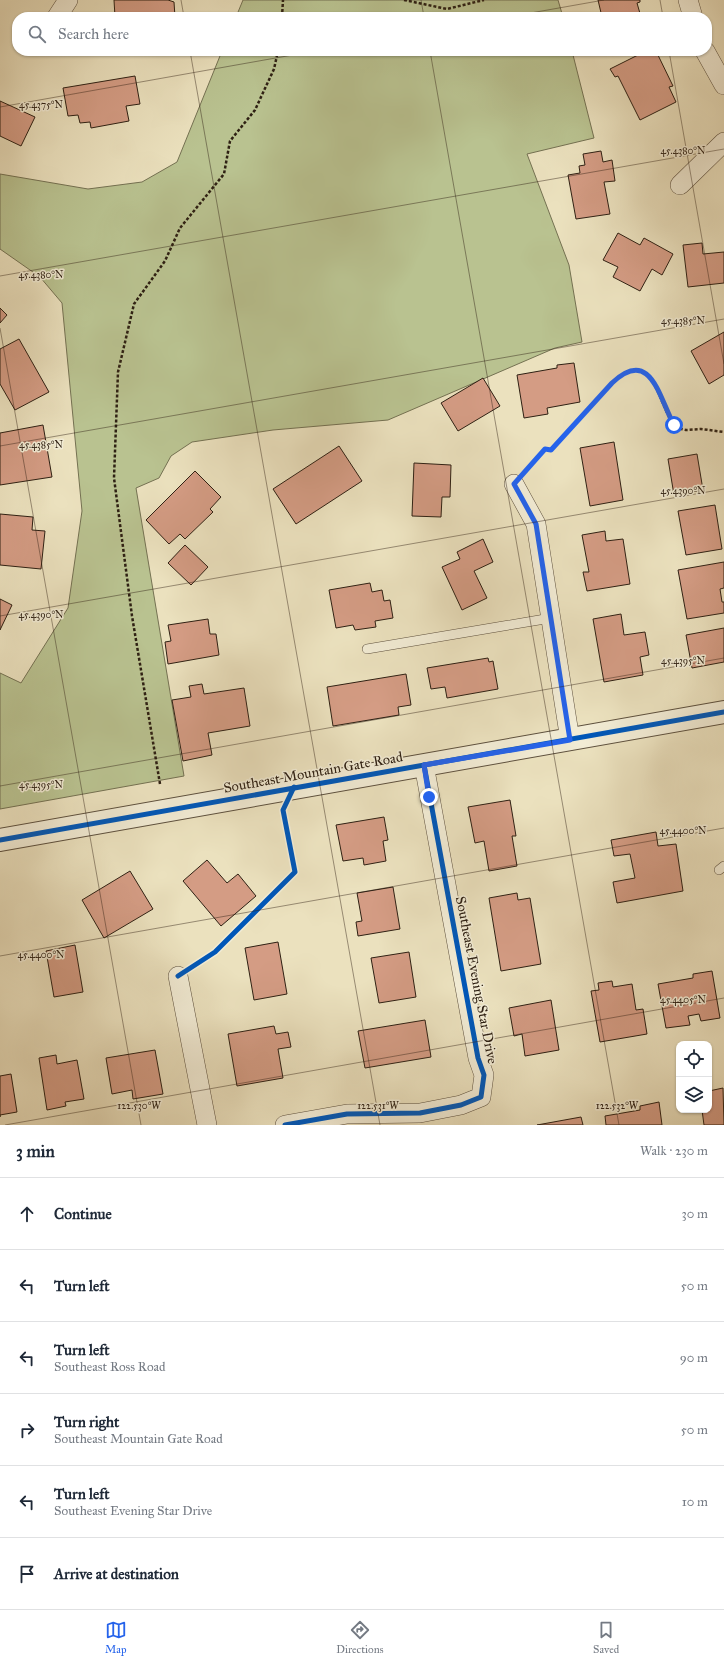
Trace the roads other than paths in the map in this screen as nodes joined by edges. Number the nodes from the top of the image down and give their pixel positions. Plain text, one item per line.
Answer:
1 (68, 0) edge
2 (688, 0) edge
3 (60, 12) edge
4 (691, 12) edge
5 (708, 56) edge
6 (724, 85) edge
7 (724, 142) edge
8 (680, 185) dead end
9 (514, 484) road end
10 (551, 618) junction
11 (367, 649) dead end
12 (724, 712) edge
13 (570, 740) junction
14 (424, 765) junction
15 (0, 840) edge
16 (178, 976) dead end
17 (207, 1125) edge
18 (285, 1125) edge

1 - 3 street
2 - 4 street
5 - 6 street
7 - 8 street
9 - 10 street
10 - 11 lane
10 - 13 street
12 - 13 street, Southeast Mountain Gate Road
13 - 14 street, Southeast Mountain Gate Road
14 - 15 street, Southeast Mountain Gate Road
14 - 18 street, Southeast Evening Star Drive
16 - 17 street

